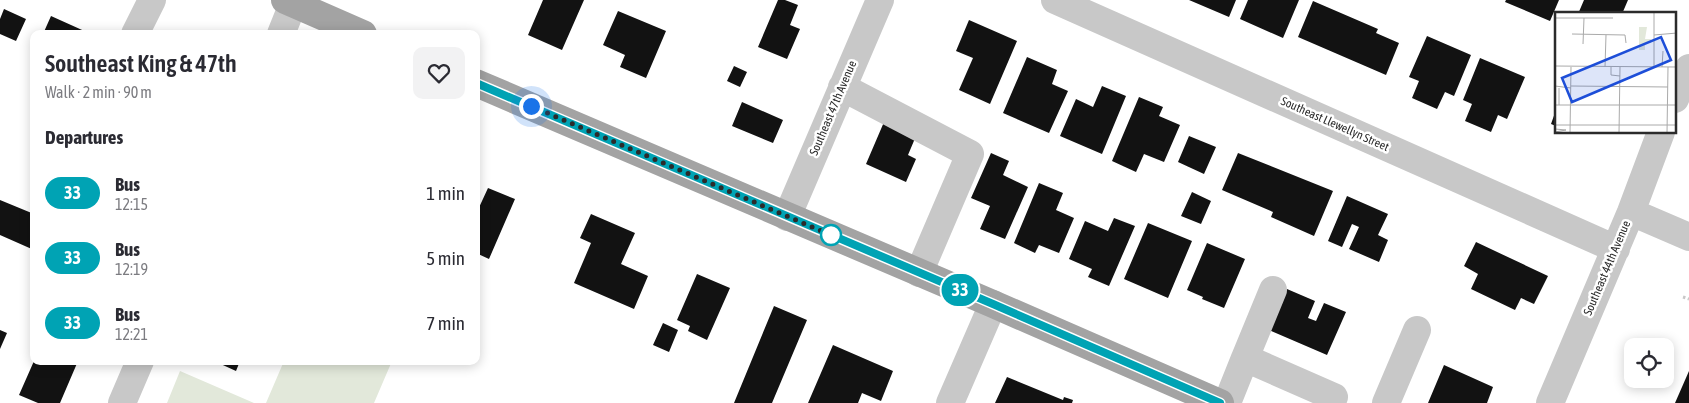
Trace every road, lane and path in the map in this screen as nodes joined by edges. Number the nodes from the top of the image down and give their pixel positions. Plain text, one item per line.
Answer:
1 (152, 0) edge
2 (880, 0) edge
3 (1055, 0) edge
4 (289, 2) edge
5 (137, 30) edge
6 (282, 30) edge
7 (354, 30) edge
8 (1689, 68) edge
9 (480, 85) edge
10 (842, 87) junction
11 (1676, 97) edge
12 (1660, 134) edge
13 (1631, 212) junction
14 (787, 217) junction
15 (1689, 237) edge
16 (1616, 249) junction
17 (919, 272) junction
18 (1273, 290) dead end
19 (1683, 297) dead end
20 (1689, 299) edge
21 (993, 304) junction
22 (1417, 330) dead end
23 (1245, 358) junction
24 (138, 365) edge
25 (122, 403) edge
26 (950, 403) edge
27 (1220, 403) edge
28 (1227, 403) edge
29 (1331, 403) edge
30 (1386, 403) edge
31 (1550, 403) edge

1 - 5 street
2 - 10 street, Southeast 47th Avenue
3 - 16 street, Southeast Llewellyn Street
4 - 6 street
4 - 7 main road
8 - 11 street
9 - 14 main road
10 - 14 street, Southeast 47th Avenue
10 - 17 street
12 - 13 street, Southeast 44th Avenue
13 - 15 street
13 - 16 street, Southeast 44th Avenue
14 - 17 main road
16 - 31 street, Southeast 44th Avenue
17 - 21 main road
18 - 23 street
19 - 20 path
21 - 26 street
21 - 27 main road
22 - 30 street
23 - 28 street
23 - 29 street
24 - 25 street

